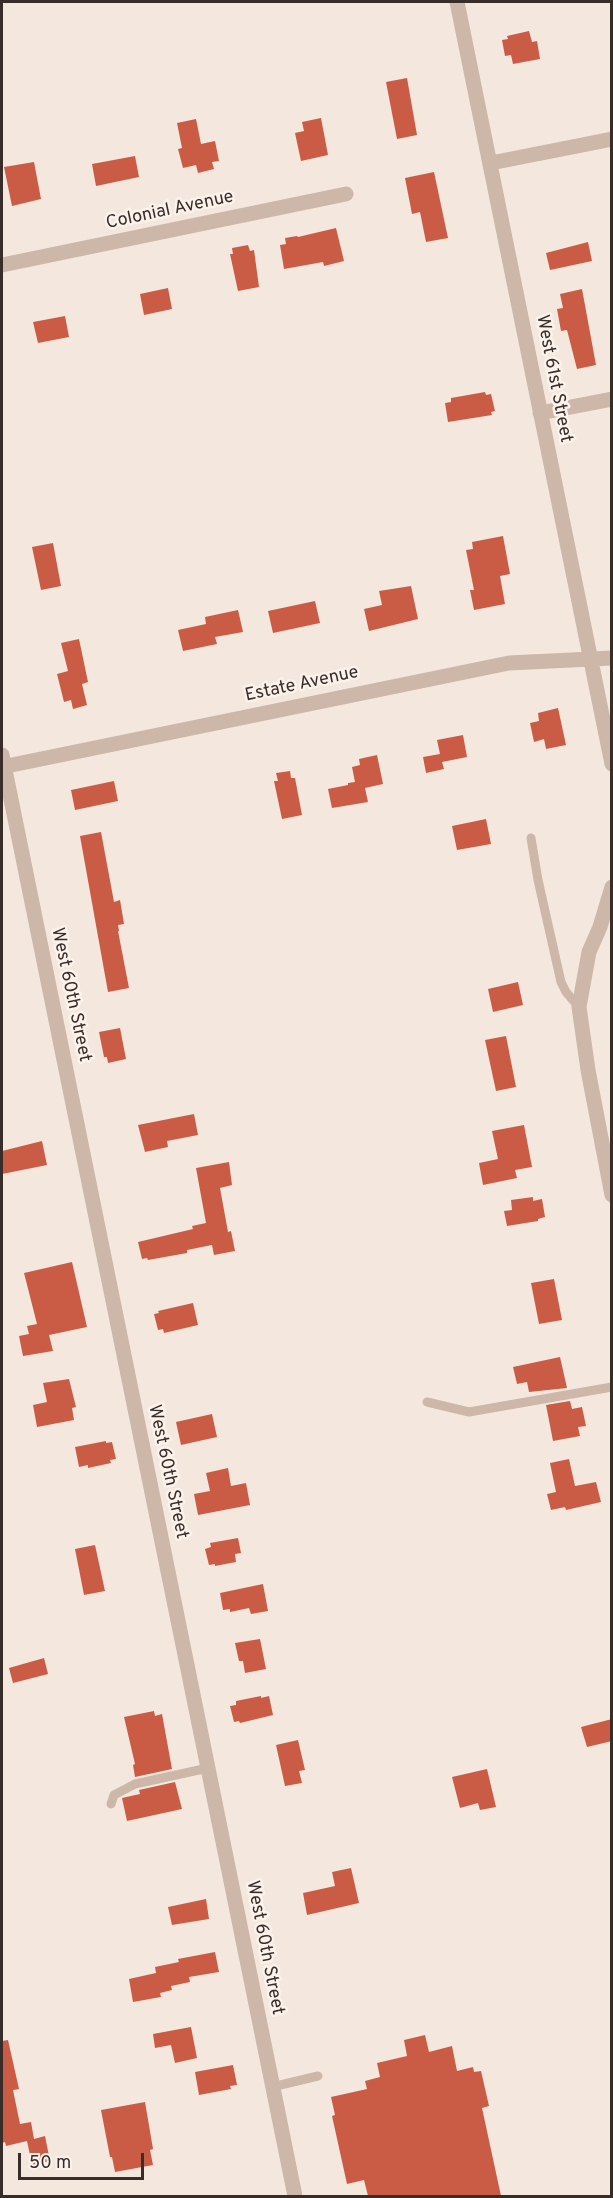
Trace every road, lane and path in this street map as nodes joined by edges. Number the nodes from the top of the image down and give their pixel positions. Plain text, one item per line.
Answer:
1 (457, 2) edge
2 (612, 139) edge
3 (490, 164) junction
4 (346, 194) dead end
5 (2, 265) edge
6 (612, 399) edge
7 (540, 413) junction
8 (590, 658) junction
9 (612, 658) edge
10 (2, 763) edge
11 (612, 764) edge
12 (531, 838) dead end
13 (612, 887) edge
14 (579, 1007) junction
15 (610, 1177) edge
16 (612, 1195) edge
17 (612, 1387) edge
18 (426, 1402) dead end
19 (208, 1768) junction
20 (111, 1804) dead end
21 (318, 2076) dead end
22 (272, 2087) junction
23 (295, 2196) edge

1 - 3 street, West 61st Street
2 - 3 street
3 - 7 street, West 61st Street
4 - 5 street, Colonial Avenue
6 - 7 street
7 - 8 street, West 61st Street
8 - 9 street, Estate Avenue
8 - 10 street, Estate Avenue
8 - 11 street, West 61st Street
10 - 19 street, West 60th Street
12 - 14 lane
13 - 14 street
14 - 15 street
15 - 16 street
17 - 18 lane
19 - 20 lane
19 - 22 street, West 60th Street
21 - 22 lane
22 - 23 street, West 60th Street

